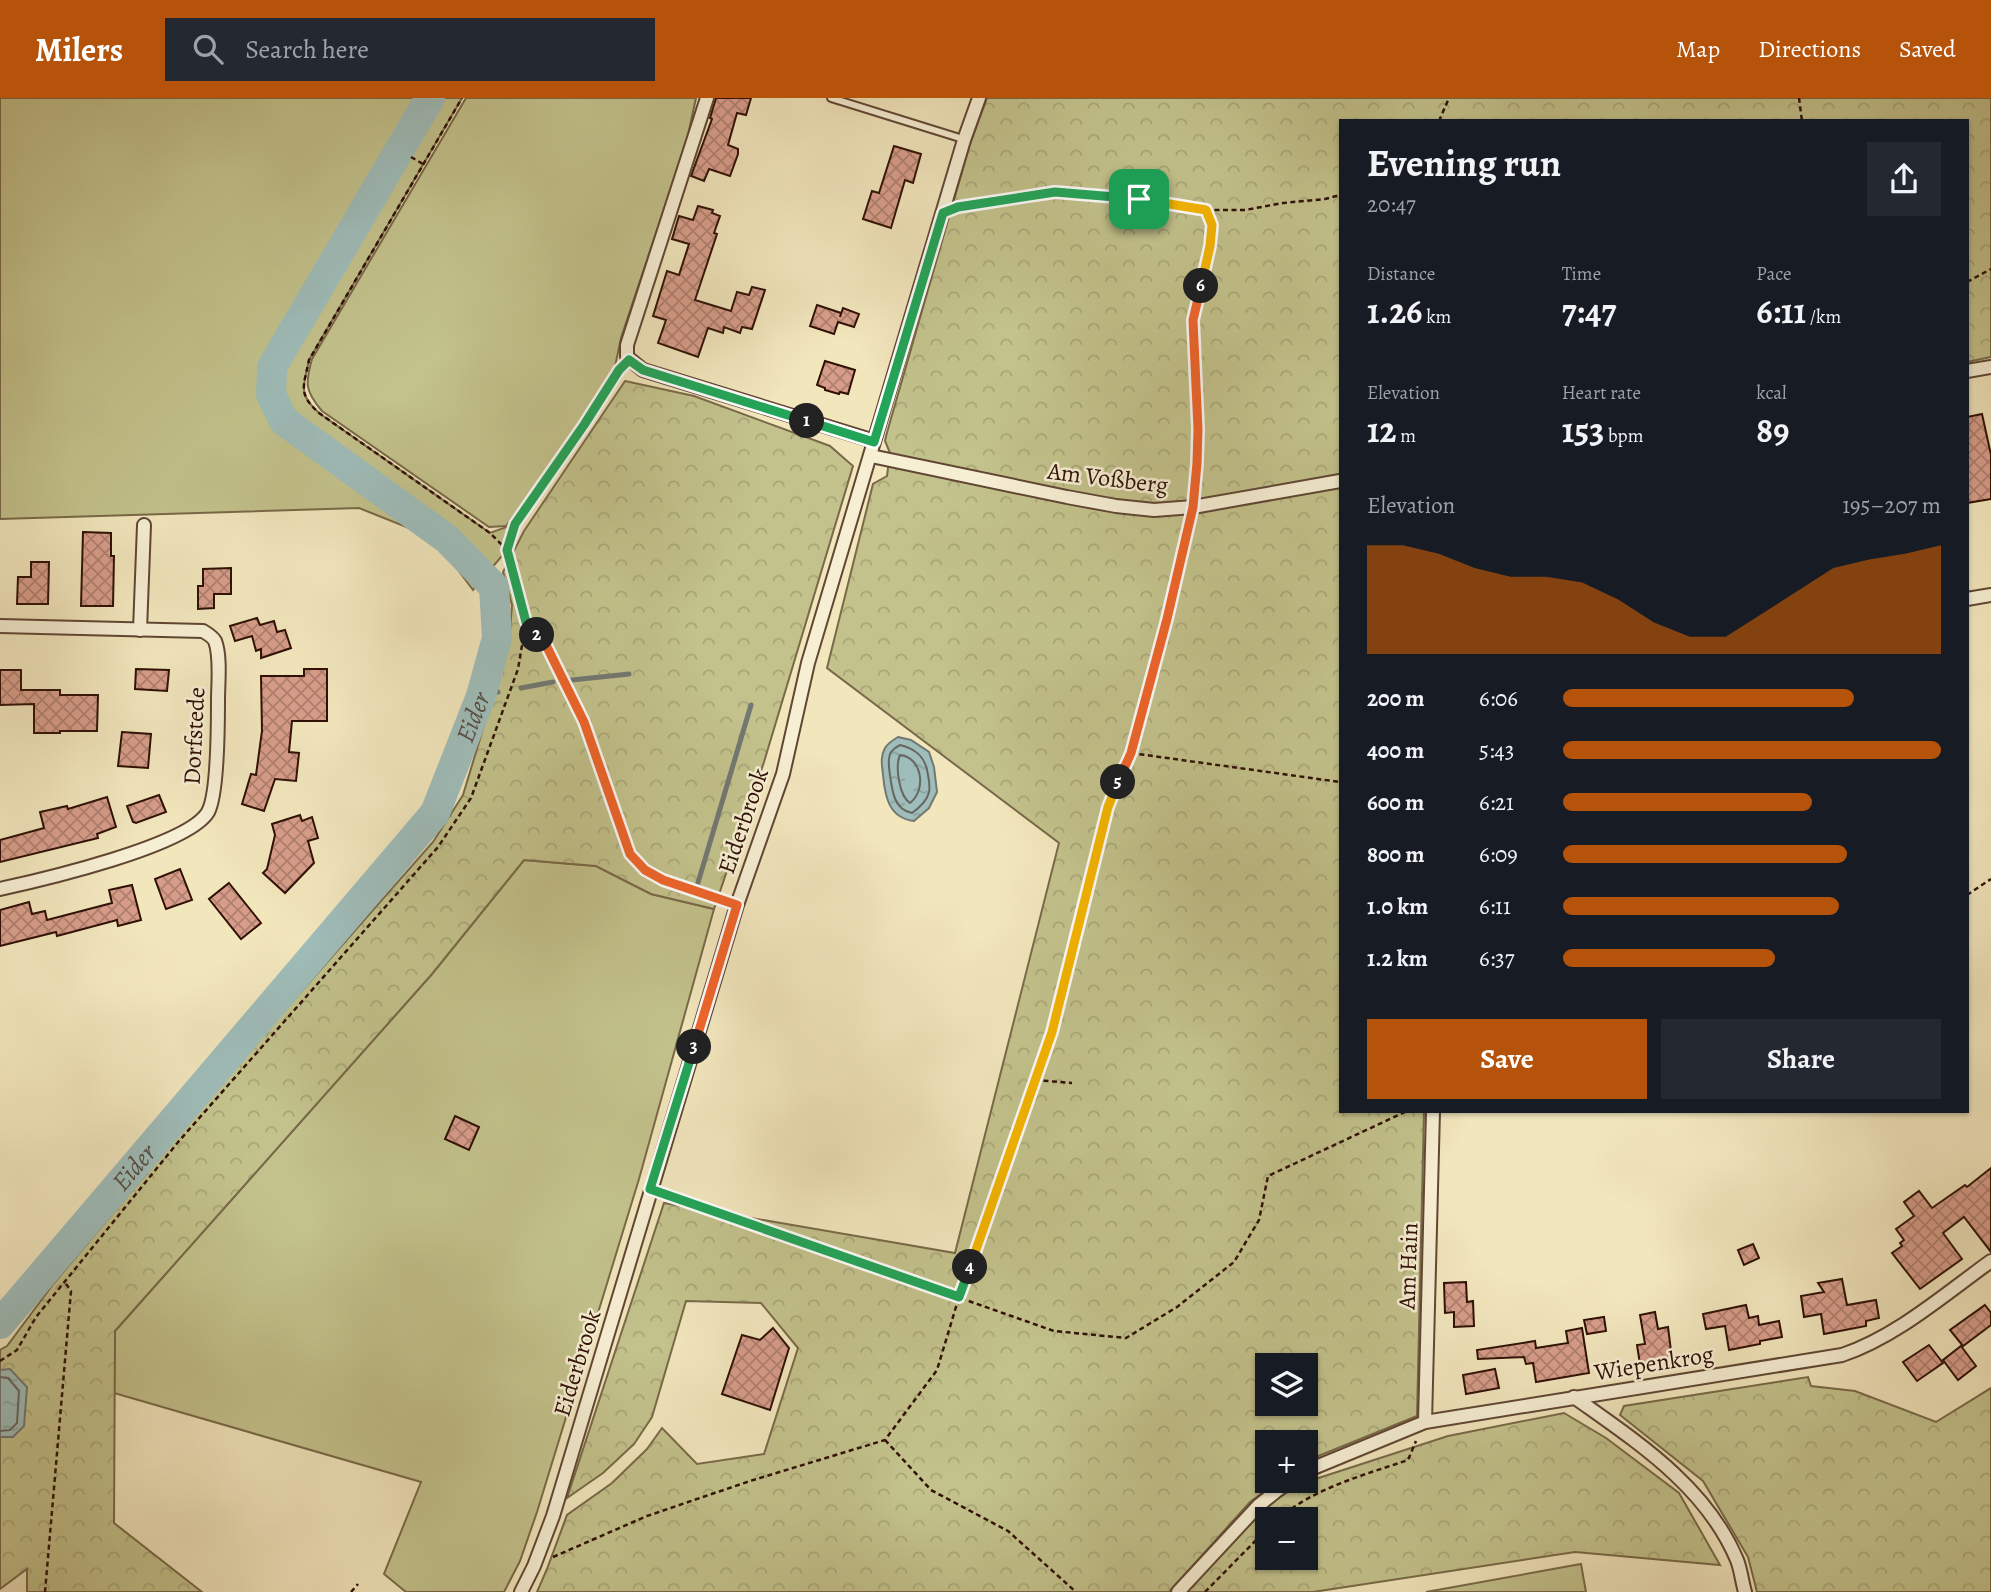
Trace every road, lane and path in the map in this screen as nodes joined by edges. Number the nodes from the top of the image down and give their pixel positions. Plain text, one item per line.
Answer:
1 (462, 98) edge
2 (707, 98) edge
3 (831, 98) edge
4 (979, 98) edge
5 (1450, 98) edge
6 (1799, 98) edge
7 (1440, 119) edge
8 (1802, 119) edge
9 (964, 140) junction
10 (411, 157) dead end
11 (423, 164) junction
12 (1339, 195) edge
13 (1206, 210) junction
14 (943, 213) junction
15 (1991, 269) edge
16 (1969, 281) edge
17 (629, 360) junction
18 (1991, 367) edge
19 (1969, 371) edge
20 (874, 442) junction
21 (871, 456) junction
22 (1339, 481) edge
23 (1193, 507) junction
24 (145, 525) dead end
25 (507, 550) junction
26 (1991, 595) edge
27 (1969, 599) edge
28 (526, 622) junction
29 (0, 626) edge
30 (140, 630) junction
31 (1131, 753) junction
32 (1339, 782) edge
33 (1991, 878) edge
34 (0, 889) edge
35 (1969, 894) edge
36 (737, 905) junction
37 (1035, 1080) junction
38 (1072, 1083) dead end
39 (1403, 1113) edge
40 (1433, 1113) edge
41 (650, 1189) junction
42 (1991, 1261) edge
43 (64, 1281) junction
44 (959, 1297) junction
45 (0, 1361) edge
46 (1574, 1397) junction
47 (1425, 1422) junction
48 (885, 1440) junction
49 (1318, 1466) edge
50 (1274, 1493) edge
51 (1292, 1507) edge
52 (1255, 1540) edge
53 (534, 1566) junction
54 (358, 1584) dead end
55 (45, 1592) edge
56 (351, 1592) edge
57 (520, 1592) edge
58 (1076, 1592) edge
59 (1178, 1592) edge
60 (1205, 1592) edge
61 (1745, 1592) edge

1 - 11 path
2 - 17 street
3 - 9 lane
4 - 9 street, Eiderbrook
5 - 7 path
6 - 8 path
9 - 14 street, Eiderbrook
10 - 11 path
11 - 25 path
12 - 13 path
13 - 14 path
13 - 23 path
14 - 20 street, Eiderbrook
15 - 16 path
17 - 20 street
17 - 25 path
18 - 19 street
20 - 21 street, Eiderbrook
21 - 23 street, Am Voßberg
21 - 36 street, Eiderbrook
22 - 23 street, Am Voßberg
23 - 31 path
24 - 30 street
25 - 28 path
26 - 27 street
28 - 36 path
28 - 43 path
29 - 30 street, Dorfstede
30 - 34 street, Dorfstede
31 - 32 path
31 - 37 path
33 - 35 path
36 - 41 street, Eiderbrook
37 - 38 path
37 - 44 path
39 - 44 path
40 - 47 street, Am Hain
41 - 44 path
41 - 53 street, Eiderbrook
42 - 46 street, Wiepenkrog
43 - 45 path
43 - 55 path
44 - 48 path
46 - 47 street, Wiepenkrog
46 - 61 street
47 - 49 street, Wiepenkrog
47 - 51 path
48 - 53 path
48 - 58 path
50 - 59 street
52 - 60 path
53 - 57 street, Eiderbrook
54 - 56 path

